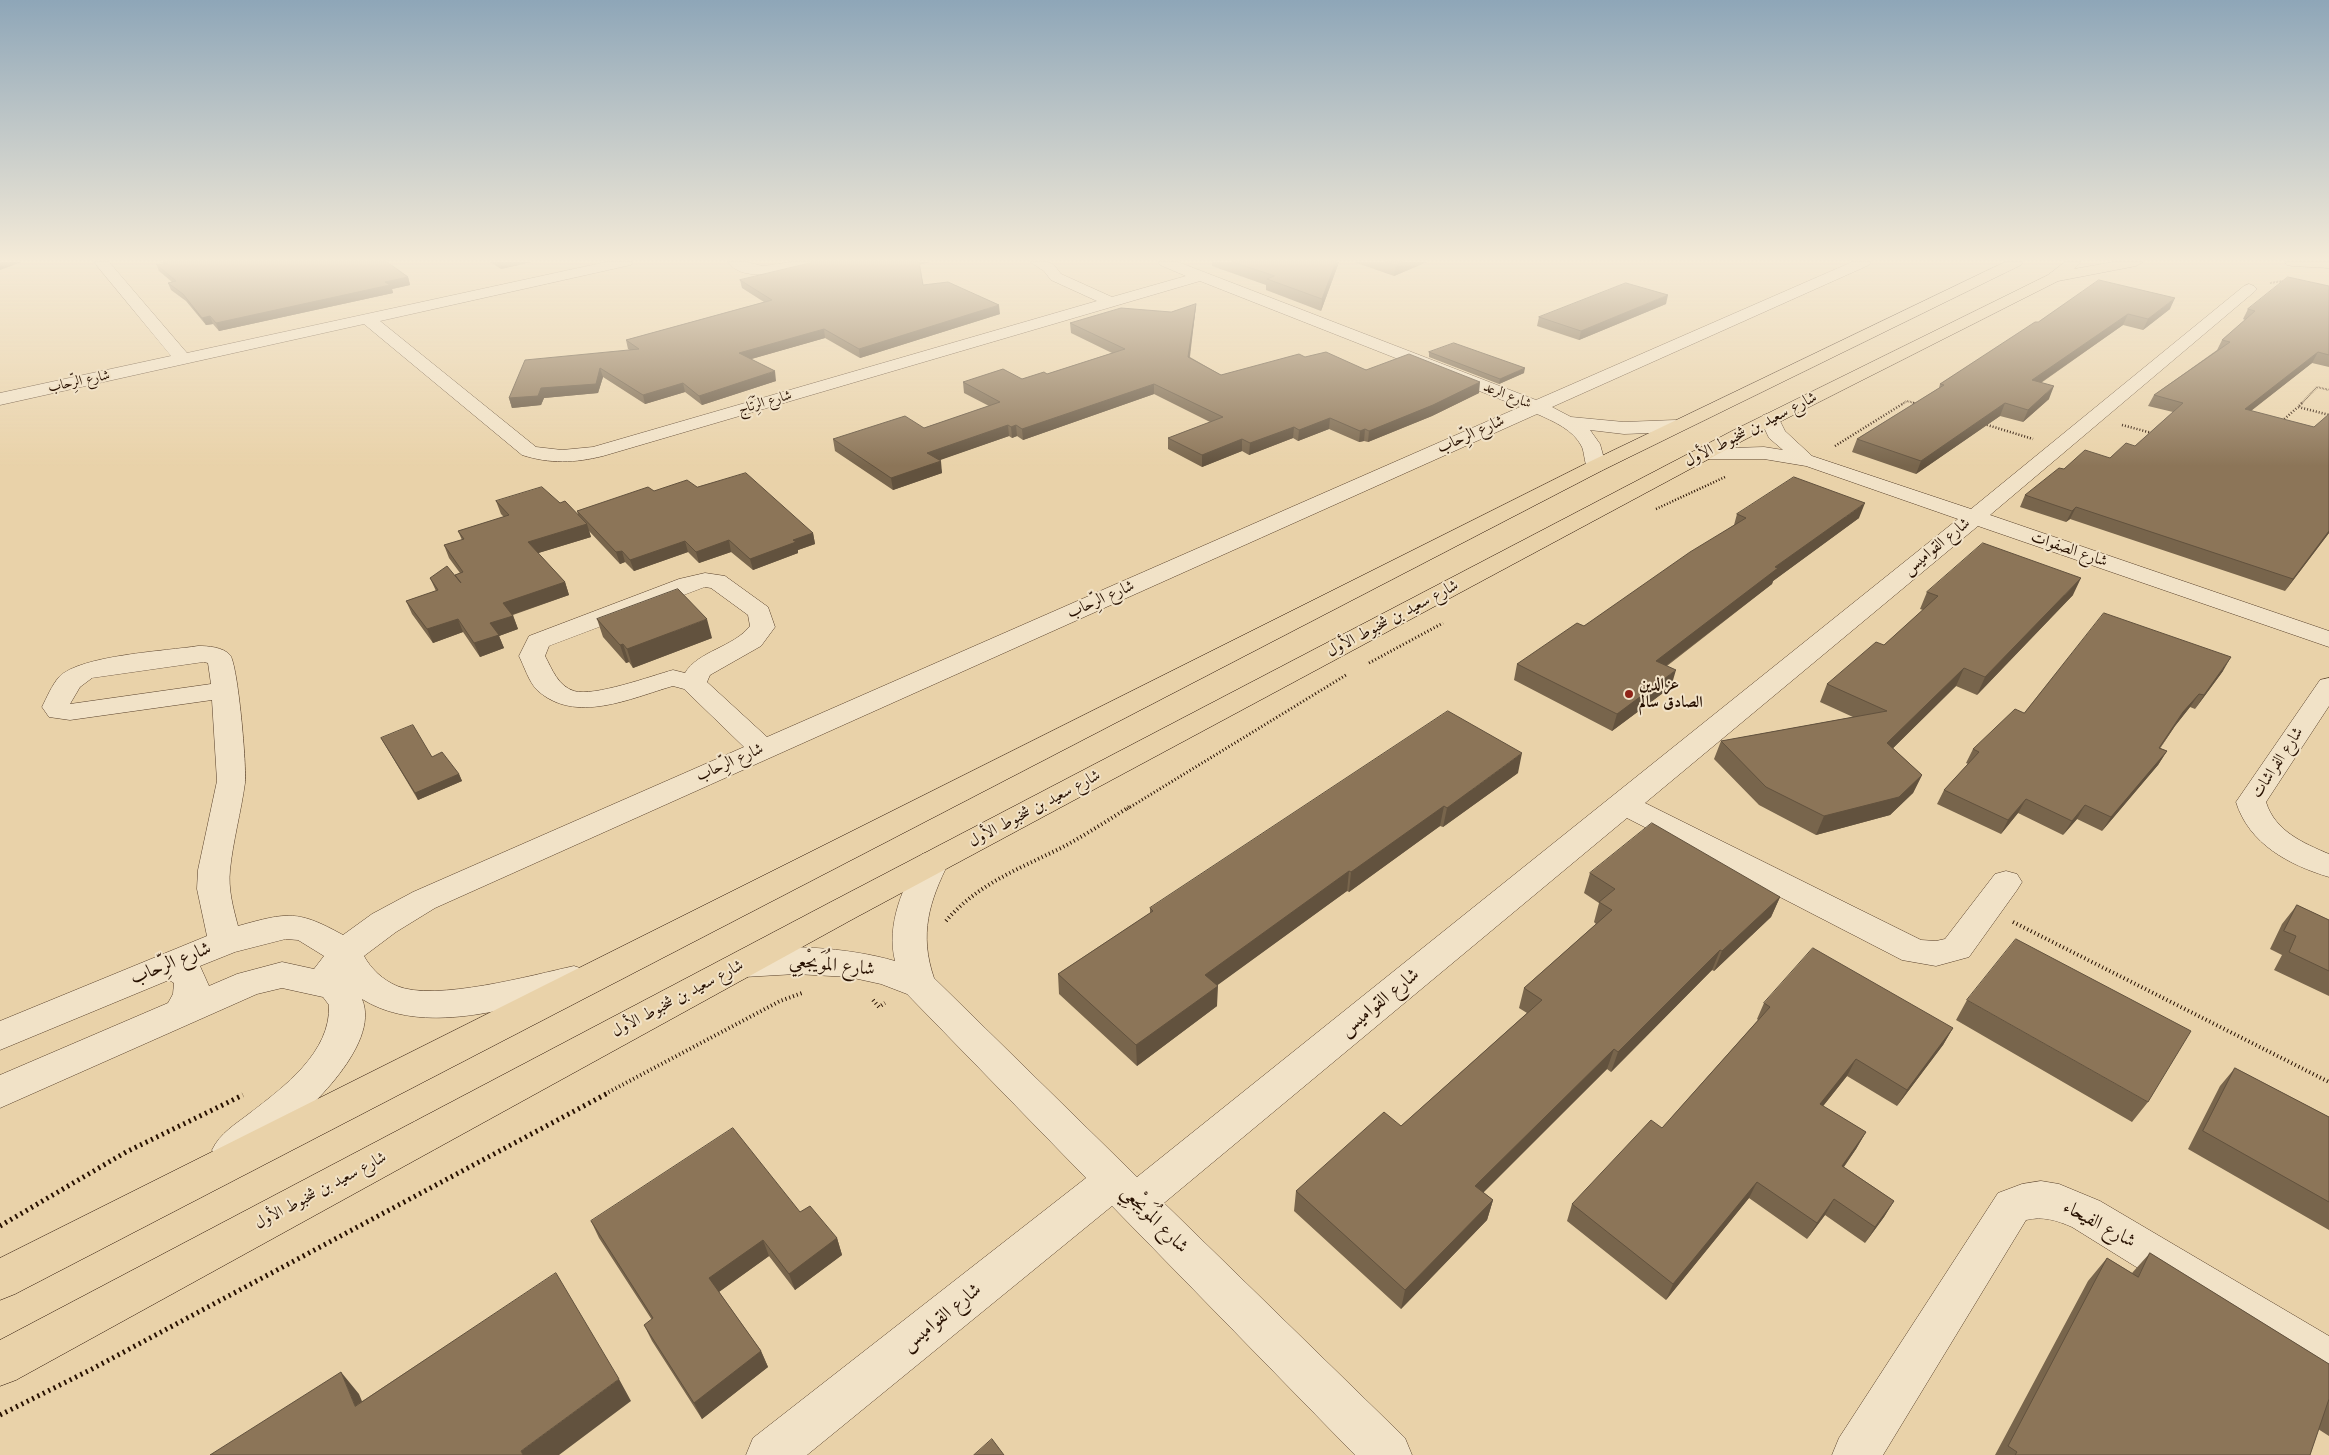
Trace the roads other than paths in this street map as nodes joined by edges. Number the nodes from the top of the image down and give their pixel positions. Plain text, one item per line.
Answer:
1 (158, 330) edge
2 (313, 330) edge
3 (381, 330) edge
4 (1015, 330) edge
5 (1339, 330) edge
6 (1710, 330) edge
7 (1873, 330) edge
8 (1946, 330) edge
9 (2200, 330) edge
10 (183, 359) junction
11 (0, 399) edge
12 (1536, 407) junction
13 (1770, 419) junction
14 (1568, 422) junction
15 (1674, 426) junction
16 (1706, 453) junction
17 (1810, 461) junction
18 (1596, 466) junction
19 (1974, 517) junction
20 (2329, 639) edge
21 (693, 682) junction
22 (225, 690) junction
23 (2326, 696) edge
24 (763, 749) junction
25 (1623, 804) junction
26 (933, 862) junction
27 (2329, 866) edge
28 (2006, 882) dead end
29 (225, 942) junction
30 (345, 952) junction
31 (744, 964) junction
32 (166, 965) junction
33 (609, 969) junction
34 (322, 984) junction
35 (919, 985) junction
36 (182, 1010) junction
37 (0, 1036) edge
38 (0, 1092) edge
39 (191, 1183) junction
40 (1125, 1191) junction
41 (0, 1280) edge
42 (2329, 1361) edge
43 (0, 1364) edge
44 (770, 1455) edge
45 (1388, 1455) edge
46 (1856, 1455) edge

1 - 10 street
2 - 10 street, شارع الرِّحاب
3 - 4 street, شارع الرِّتَاج
5 - 12 street, شارع الرعد
6 - 12 street, شارع الرِّحاب
7 - 15 main road
8 - 13 main road, شارع سعيد بن شخبوط الأول
9 - 19 street, شارع القواميس
10 - 11 street, شارع الرِّحاب
12 - 14 street, شارع الرعد
12 - 24 street, شارع الرِّحاب
13 - 16 main road, شارع سعيد بن شخبوط الأول
13 - 17 street, شارع الصفوات
14 - 15 street, شارع الرعد
14 - 18 street, شارع الرعد
15 - 18 main road
16 - 17 street, شارع الصفوات
16 - 26 main road, شارع سعيد بن شخبوط الأول
17 - 19 street, شارع الصفوات
18 - 33 main road
19 - 20 street, شارع الصفوات
19 - 25 street, شارع القواميس
21 - 21 street
21 - 24 street
22 - 22 street
22 - 29 street
23 - 27 street, شارع الفراشات
24 - 30 street, شارع الرِّحاب
25 - 28 street
25 - 40 street, شارع القواميس
26 - 31 main road, شارع سعيد بن شخبوط الأول
26 - 35 street, شارع المُوَيجْعِي
29 - 30 street, شارع الرِّحاب
29 - 32 street, شارع الرِّحاب
30 - 33 street
30 - 34 street, شارع الرِّحاب
31 - 35 street, شارع المُوَيجْعِي
31 - 43 main road, شارع سعيد بن شخبوط الأول
32 - 36 street
32 - 37 street, شارع الرِّحاب
33 - 39 main road
34 - 36 street
34 - 39 street
35 - 40 street, شارع المُوَيجْعِي
36 - 38 street
39 - 41 main road
40 - 44 street, شارع القواميس
40 - 45 street, شارع المُوَيجْعِي
42 - 46 street, شارع الفيحاء

